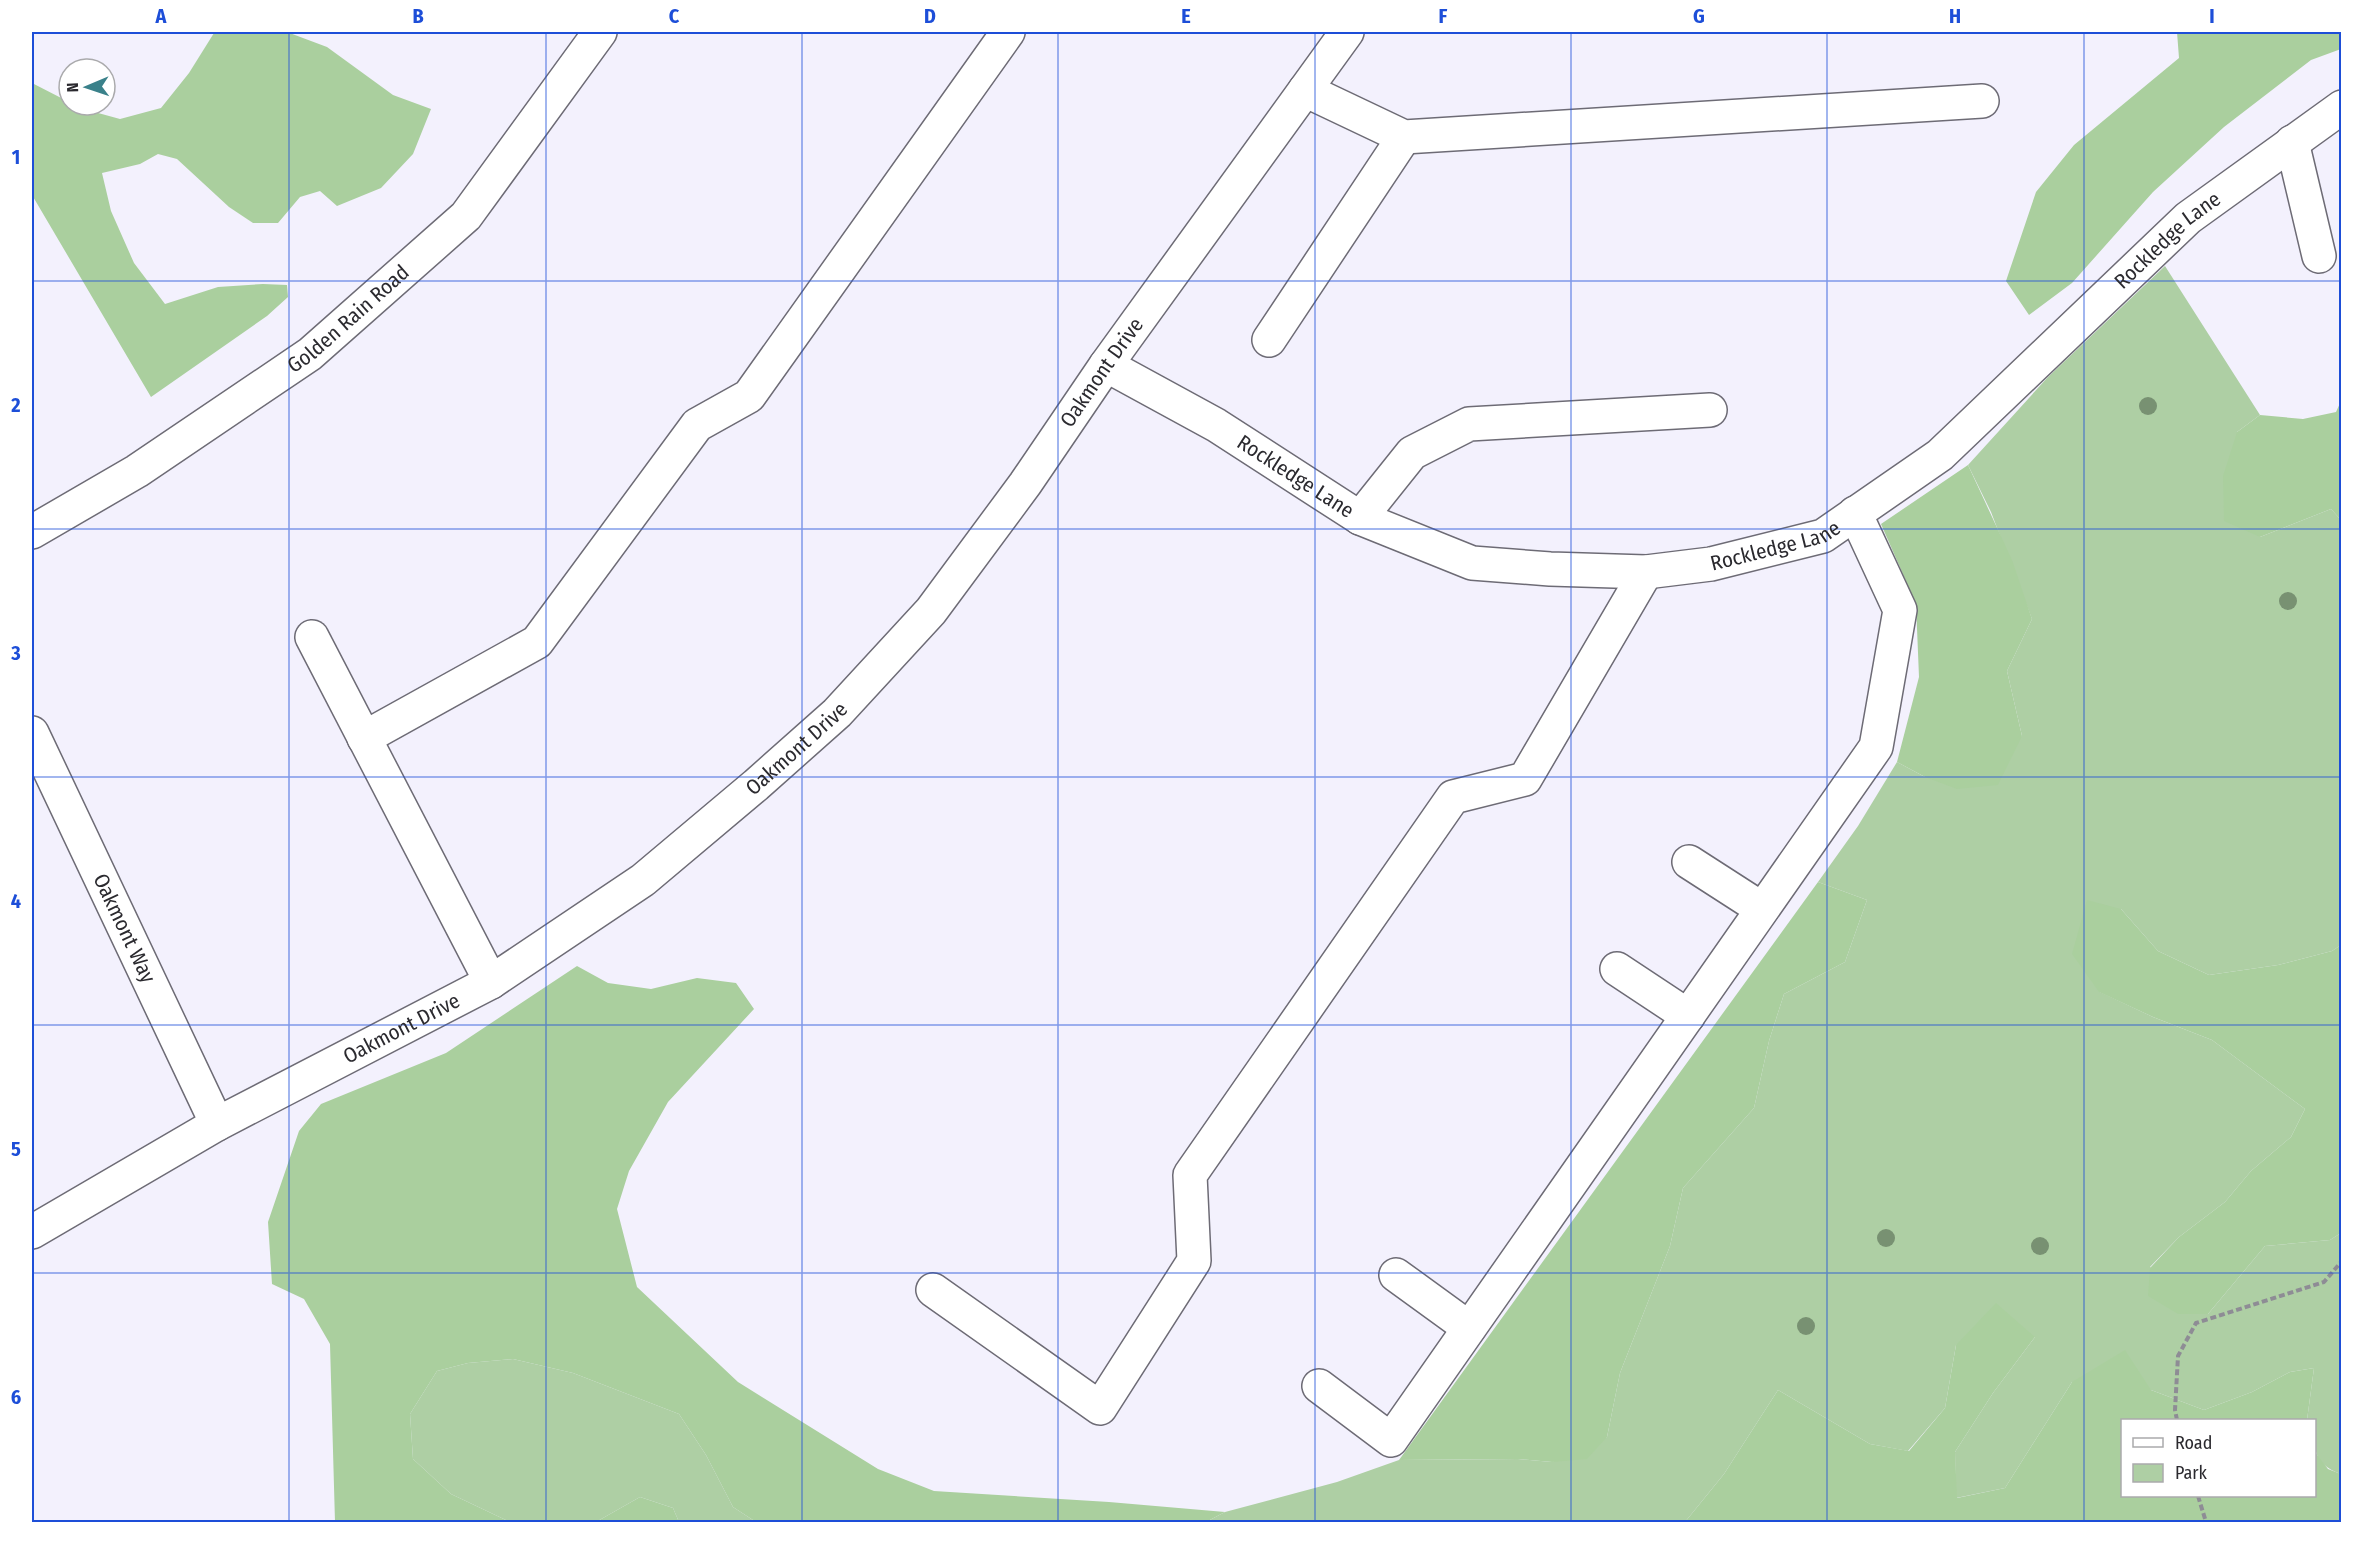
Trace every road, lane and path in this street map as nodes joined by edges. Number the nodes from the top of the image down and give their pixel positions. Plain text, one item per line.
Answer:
1 (600, 32) edge
2 (1008, 32) edge
3 (1347, 32) edge
4 (1305, 90) junction
5 (1982, 101) dead end
6 (2342, 107) edge
7 (1404, 137) junction
8 (2292, 142) junction
9 (2319, 256) dead end
10 (1269, 340) dead end
11 (1106, 365) junction
12 (1710, 410) dead end
13 (1855, 513) junction
14 (1360, 518) junction
15 (32, 532) edge
16 (1646, 572) junction
17 (312, 637) dead end
18 (32, 733) edge
19 (364, 738) junction
20 (1689, 862) dead end
21 (1762, 909) junction
22 (1617, 969) dead end
23 (490, 982) junction
24 (1688, 1016) junction
25 (217, 1124) junction
26 (32, 1232) edge
27 (2342, 1261) edge
28 (1396, 1275) dead end
29 (933, 1290) dead end
30 (1469, 1328) junction
31 (1319, 1386) dead end
32 (2177, 1419) edge
33 (2198, 1497) edge
34 (2206, 1522) edge

1 - 15 street, Golden Rain Road
2 - 19 street
3 - 4 street, Oakmont Drive
4 - 7 street
4 - 11 street, Oakmont Drive
5 - 7 street
6 - 8 street, Rockledge Lane
7 - 10 street
8 - 9 street
8 - 13 street, Rockledge Lane
11 - 14 street, Rockledge Lane
11 - 23 street, Oakmont Drive
12 - 14 street
13 - 16 street, Rockledge Lane
13 - 21 street
14 - 16 street, Rockledge Lane
16 - 29 street
17 - 19 street
18 - 25 street, Oakmont Way
19 - 23 street
20 - 21 street
21 - 24 street
22 - 24 street
23 - 25 street, Oakmont Drive
24 - 30 street
25 - 26 street, Oakmont Drive
27 - 32 path
28 - 30 street
30 - 31 street
33 - 34 path

